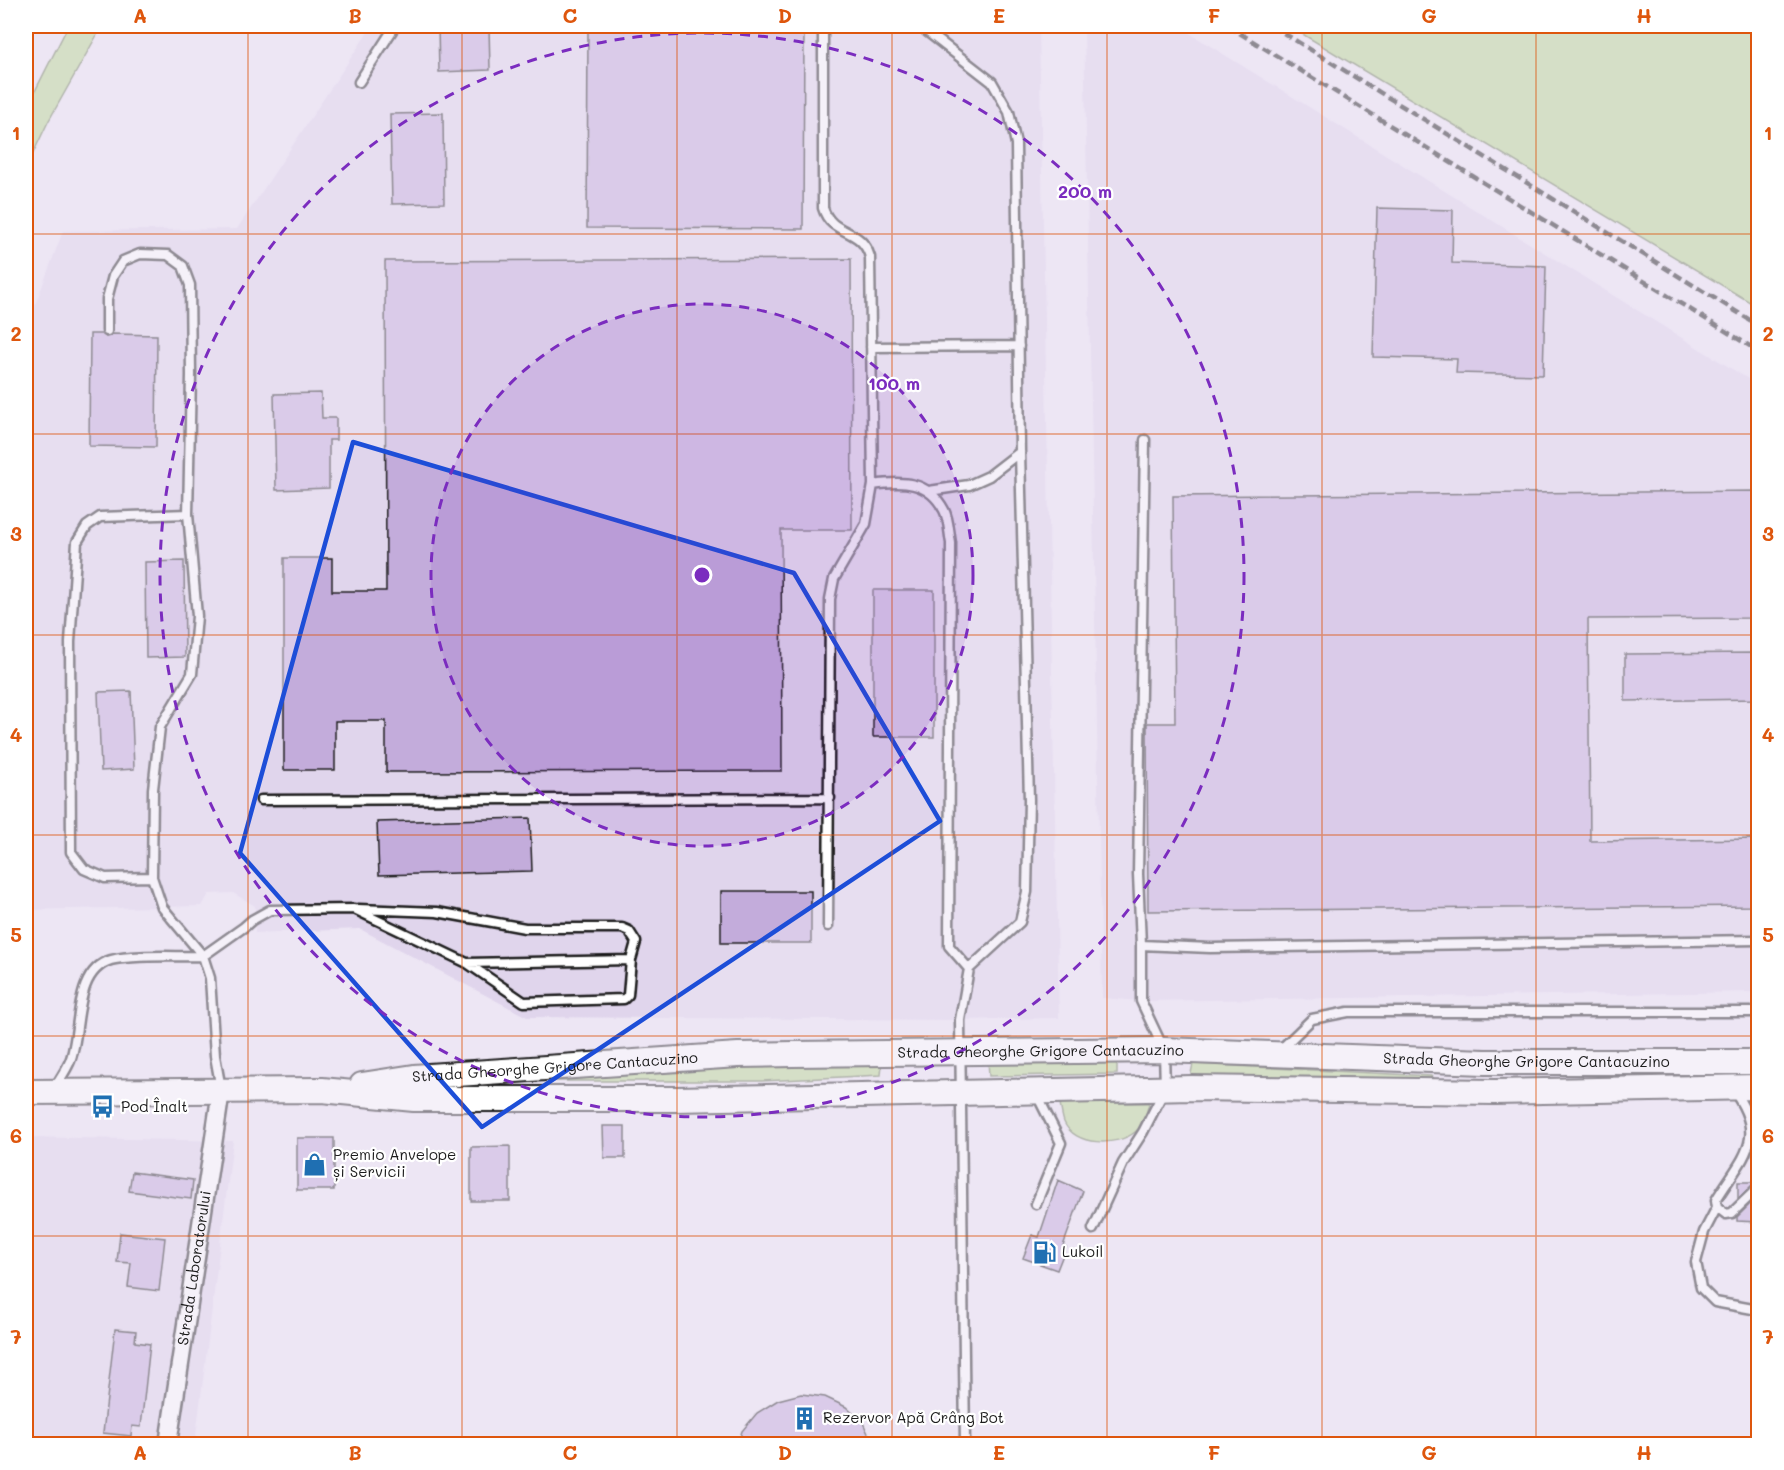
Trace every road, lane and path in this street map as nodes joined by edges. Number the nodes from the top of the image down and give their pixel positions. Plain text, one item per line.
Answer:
1 (395, 26) edge
2 (823, 26) edge
3 (920, 26) edge
4 (358, 82) dead end
5 (107, 331) dead end
6 (1019, 346) junction
7 (871, 347) junction
8 (1145, 440) dead end
9 (1020, 452) junction
10 (873, 485) junction
11 (929, 491) junction
12 (188, 514) junction
13 (830, 798) junction
14 (261, 800) dead end
15 (152, 877) junction
16 (354, 909) junction
17 (828, 926) dead end
18 (1758, 940) edge
19 (1141, 945) junction
20 (203, 956) junction
21 (631, 960) junction
22 (467, 963) junction
23 (969, 969) junction
24 (1758, 1012) edge
25 (1164, 1050) junction
26 (960, 1053) junction
27 (1275, 1054) junction
28 (1758, 1062) edge
29 (1731, 1087) junction
30 (1758, 1087) edge
31 (1165, 1089) junction
32 (322, 1090) junction
33 (221, 1091) junction
34 (26, 1092) edge
35 (52, 1092) junction
36 (961, 1092) junction
37 (1035, 1092) junction
38 (1758, 1188) edge
39 (1036, 1204) dead end
40 (1717, 1207) junction
41 (1093, 1229) dead end
42 (1758, 1310) edge
43 (168, 1444) edge
44 (964, 1444) edge

1 - 4 lane
2 - 7 lane
3 - 6 lane
5 - 12 lane
6 - 7 lane
6 - 9 lane
7 - 10 lane
8 - 19 lane
9 - 11 lane
9 - 23 lane
10 - 11 lane
10 - 13 lane
11 - 23 lane
12 - 15 lane
12 - 15 lane
13 - 14 lane
13 - 17 lane
15 - 20 lane
16 - 20 lane
16 - 21 lane
16 - 22 lane
18 - 19 lane
19 - 25 lane
20 - 33 lane
20 - 35 lane
21 - 22 lane
21 - 22 lane
23 - 26 lane
24 - 27 lane
25 - 26 main road, Strada Gheorghe Grigore Cantacuzino
25 - 27 main road, Strada Gheorghe Grigore Cantacuzino
25 - 31 lane
26 - 32 main road, Strada Gheorghe Grigore Cantacuzino
26 - 36 lane
27 - 28 main road, Strada Gheorghe Grigore Cantacuzino
29 - 30 main road, Strada Gheorghe Grigore Cantacuzino
29 - 31 main road, Strada Gheorghe Grigore Cantacuzino
29 - 40 lane
31 - 37 main road, Strada Gheorghe Grigore Cantacuzino
31 - 41 lane
32 - 33 main road, Strada Gheorghe Grigore Cantacuzino
32 - 36 main road, Strada Gheorghe Grigore Cantacuzino
33 - 35 main road, Strada Gheorghe Grigore Cantacuzino
33 - 43 street, Strada Laboratorului
34 - 35 main road, Strada Gheorghe Grigore Cantacuzino
36 - 37 main road, Strada Gheorghe Grigore Cantacuzino
36 - 44 lane
37 - 39 lane
38 - 40 lane
40 - 42 lane

